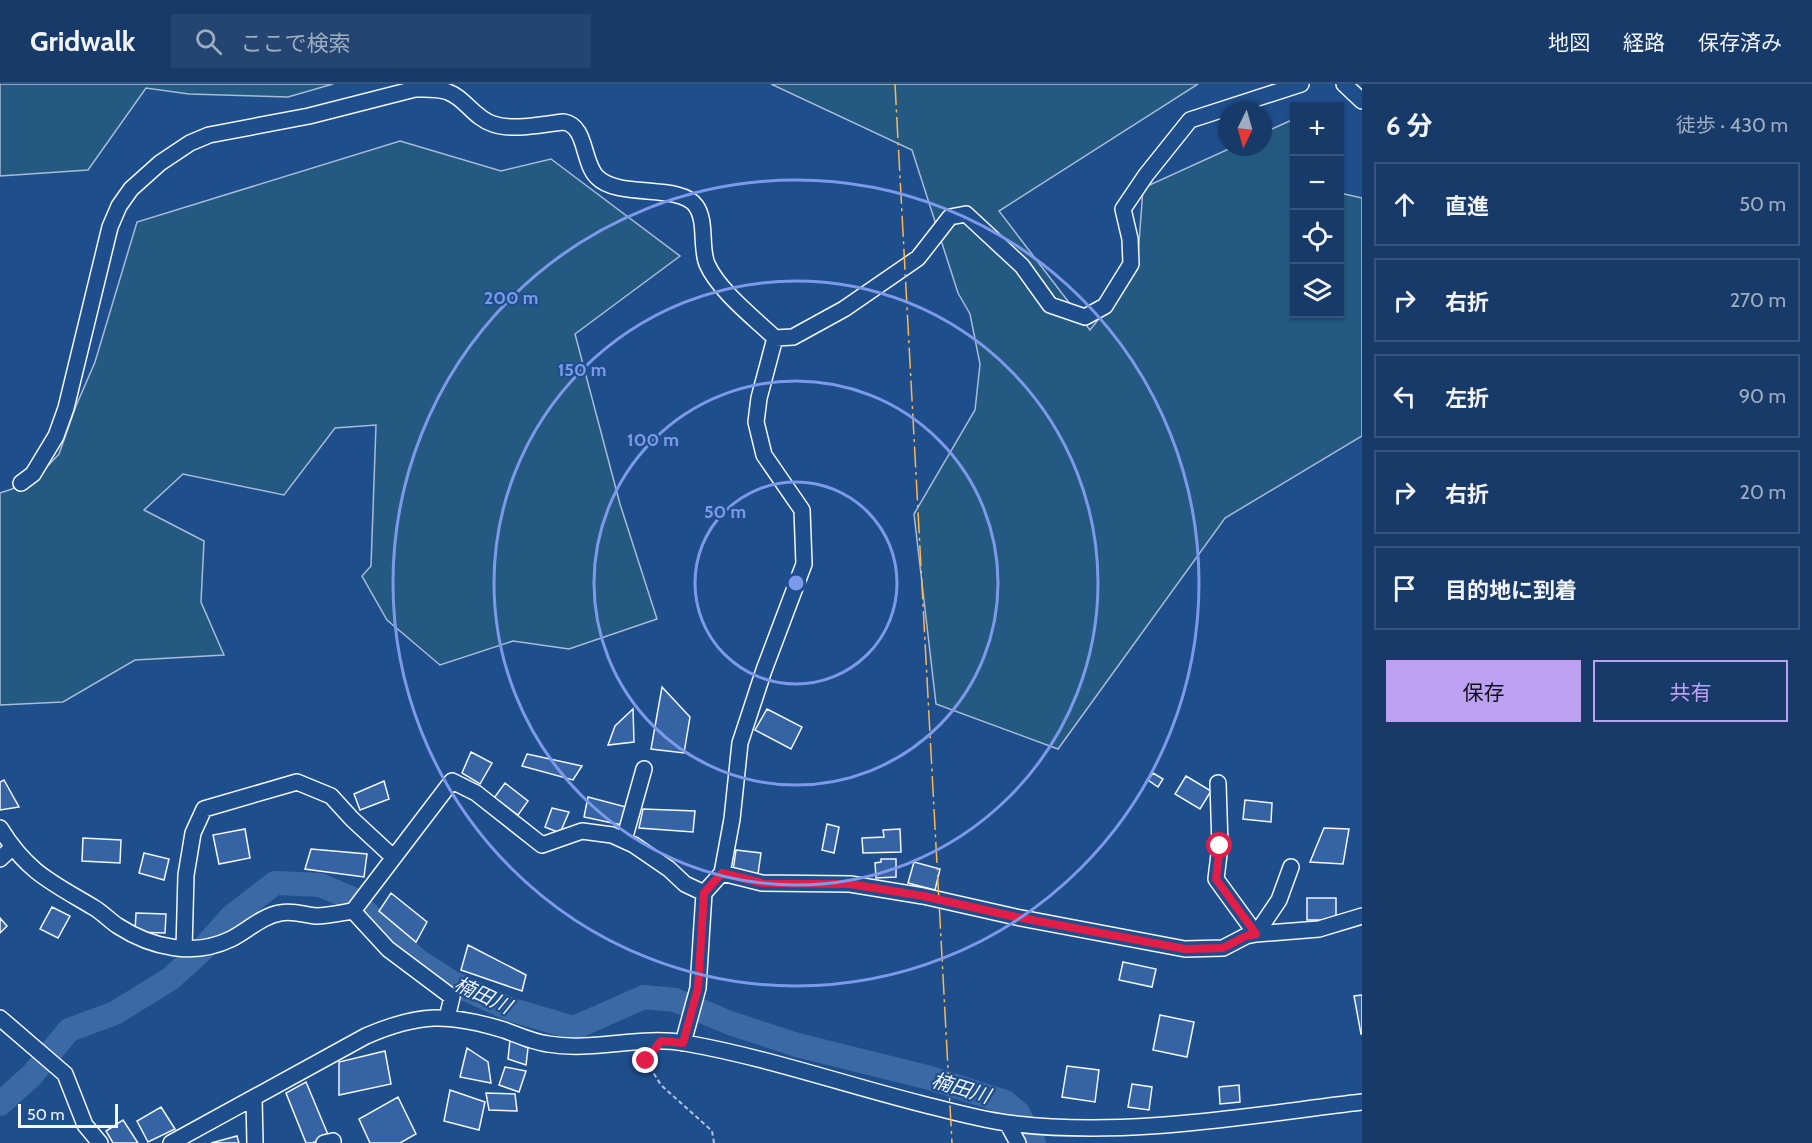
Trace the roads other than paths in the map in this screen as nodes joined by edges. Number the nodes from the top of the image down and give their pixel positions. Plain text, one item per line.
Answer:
1 (1301, 84) edge
2 (1344, 84) edge
3 (1362, 101) edge
4 (775, 338) junction
5 (21, 483) dead end
6 (644, 769) dead end
7 (1218, 783) dead end
8 (0, 828) edge
9 (624, 840) junction
10 (13, 847) junction
11 (393, 857) junction
12 (0, 859) edge
13 (1291, 867) dead end
14 (722, 873) junction
15 (704, 893) junction
16 (357, 905) junction
17 (1362, 916) edge
18 (1256, 934) junction
19 (184, 949) junction
20 (0, 1018) edge
21 (447, 1018) junction
22 (683, 1043) junction
23 (254, 1098) junction
24 (1362, 1102) edge
25 (1007, 1123) junction
26 (100, 1143) edge
27 (171, 1143) edge
28 (255, 1143) edge
29 (1003, 1143) edge
30 (1018, 1143) edge

1 - 4 street
2 - 3 street
4 - 5 street
4 - 14 street
6 - 9 street
7 - 18 street
8 - 10 street
9 - 11 street
9 - 15 street
10 - 12 street
10 - 19 street
11 - 16 street
11 - 19 street
13 - 18 street
14 - 15 street
14 - 18 street
15 - 22 street
16 - 19 street
16 - 21 street
17 - 18 street
20 - 26 street
21 - 22 street
21 - 23 street
22 - 25 street
23 - 27 street
23 - 28 street
24 - 25 street
25 - 29 street
25 - 30 street

